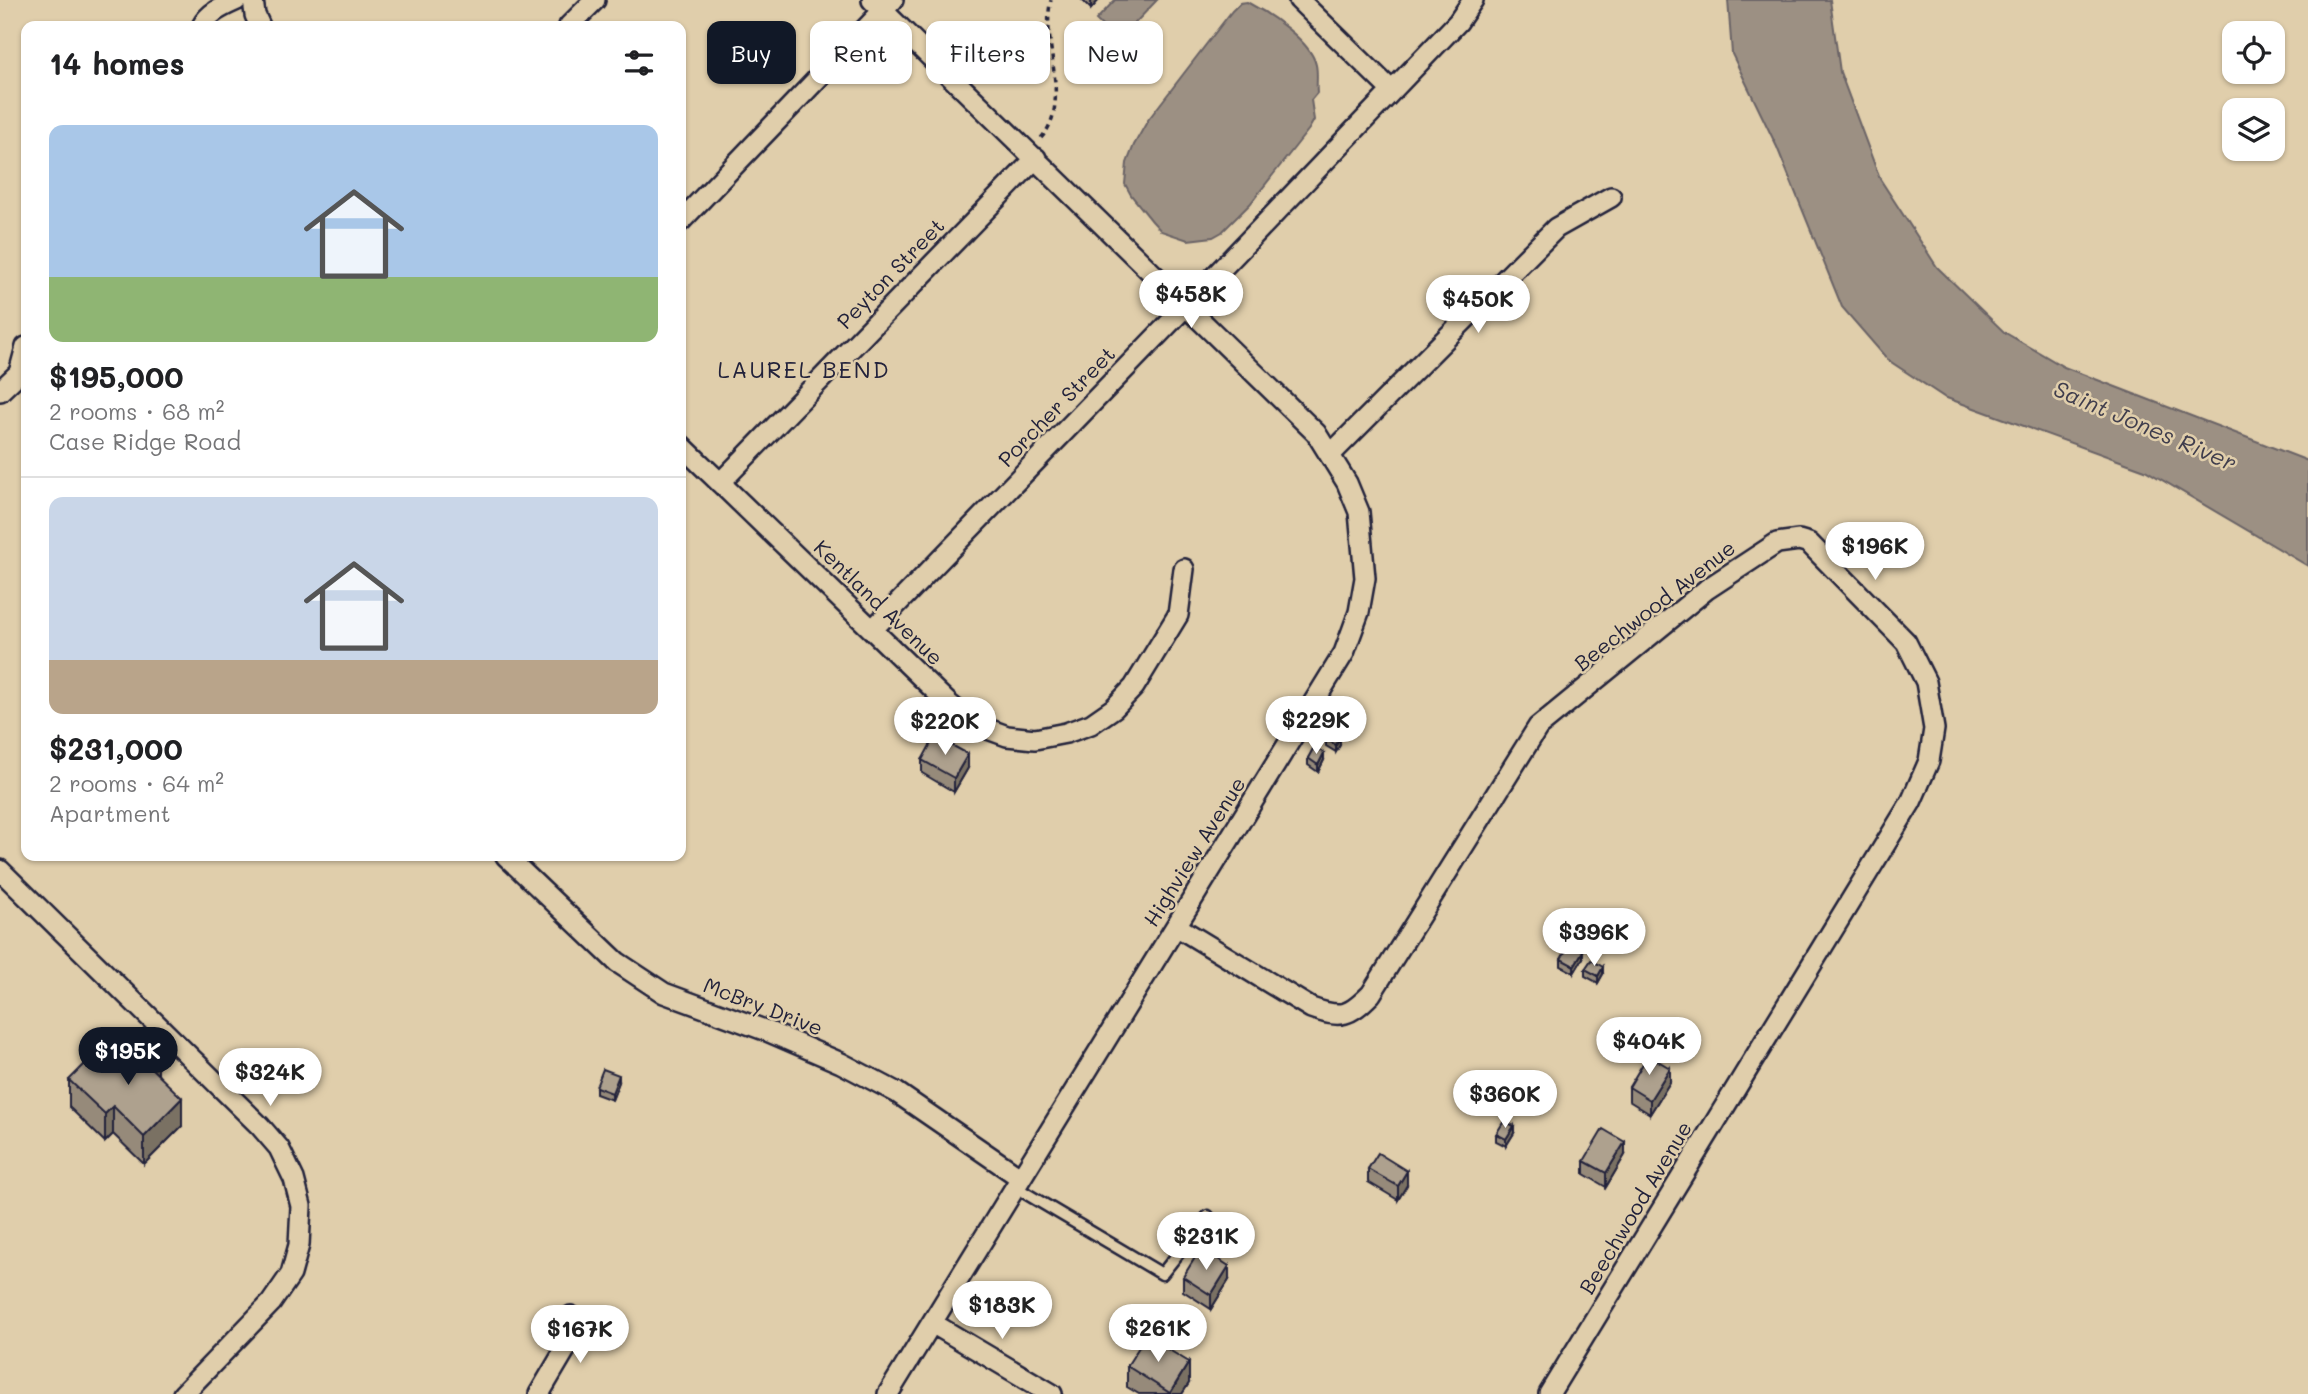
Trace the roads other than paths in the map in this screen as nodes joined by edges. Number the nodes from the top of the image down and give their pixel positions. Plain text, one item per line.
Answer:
1 (237, 0) edge
2 (253, 0) edge
3 (595, 0) edge
4 (1299, 0) edge
5 (1473, 0) edge
6 (883, 4) edge
7 (204, 21) edge
8 (258, 21) edge
9 (574, 21) edge
10 (1391, 90) junction
11 (1037, 149) junction
12 (1611, 197) dead end
13 (686, 216) edge
14 (1187, 305) junction
15 (21, 378) edge
16 (0, 391) edge
17 (686, 450) edge
18 (1331, 454) junction
19 (720, 483) junction
20 (1184, 569) dead end
21 (873, 629) junction
22 (511, 861) edge
23 (0, 870) edge
24 (1175, 926) junction
25 (1018, 1183) junction
26 (1208, 1216) dead end
27 (571, 1316) dead end
28 (932, 1323) junction
29 (183, 1394) edge
30 (539, 1394) edge
31 (888, 1394) edge
32 (1052, 1394) edge
33 (1549, 1394) edge

1 - 7 street
2 - 8 street
3 - 9 street
4 - 10 street
5 - 10 street, Porcher Street
6 - 11 street
6 - 13 street
10 - 14 street, Porcher Street
11 - 14 street, Highview Avenue
11 - 19 street, Peyton Street
12 - 18 street
14 - 18 street, Highview Avenue
14 - 21 street, Porcher Street
15 - 16 street
17 - 19 street, Kentland Avenue
18 - 24 street, Highview Avenue
19 - 21 street, Kentland Avenue
20 - 21 street, Kentland Avenue
22 - 25 street, McBry Drive
23 - 29 street
24 - 25 street, Highview Avenue
24 - 33 street, Beechwood Avenue
25 - 26 lane
25 - 28 street, Highview Avenue
27 - 30 street
28 - 31 street, Highview Avenue
28 - 32 street

